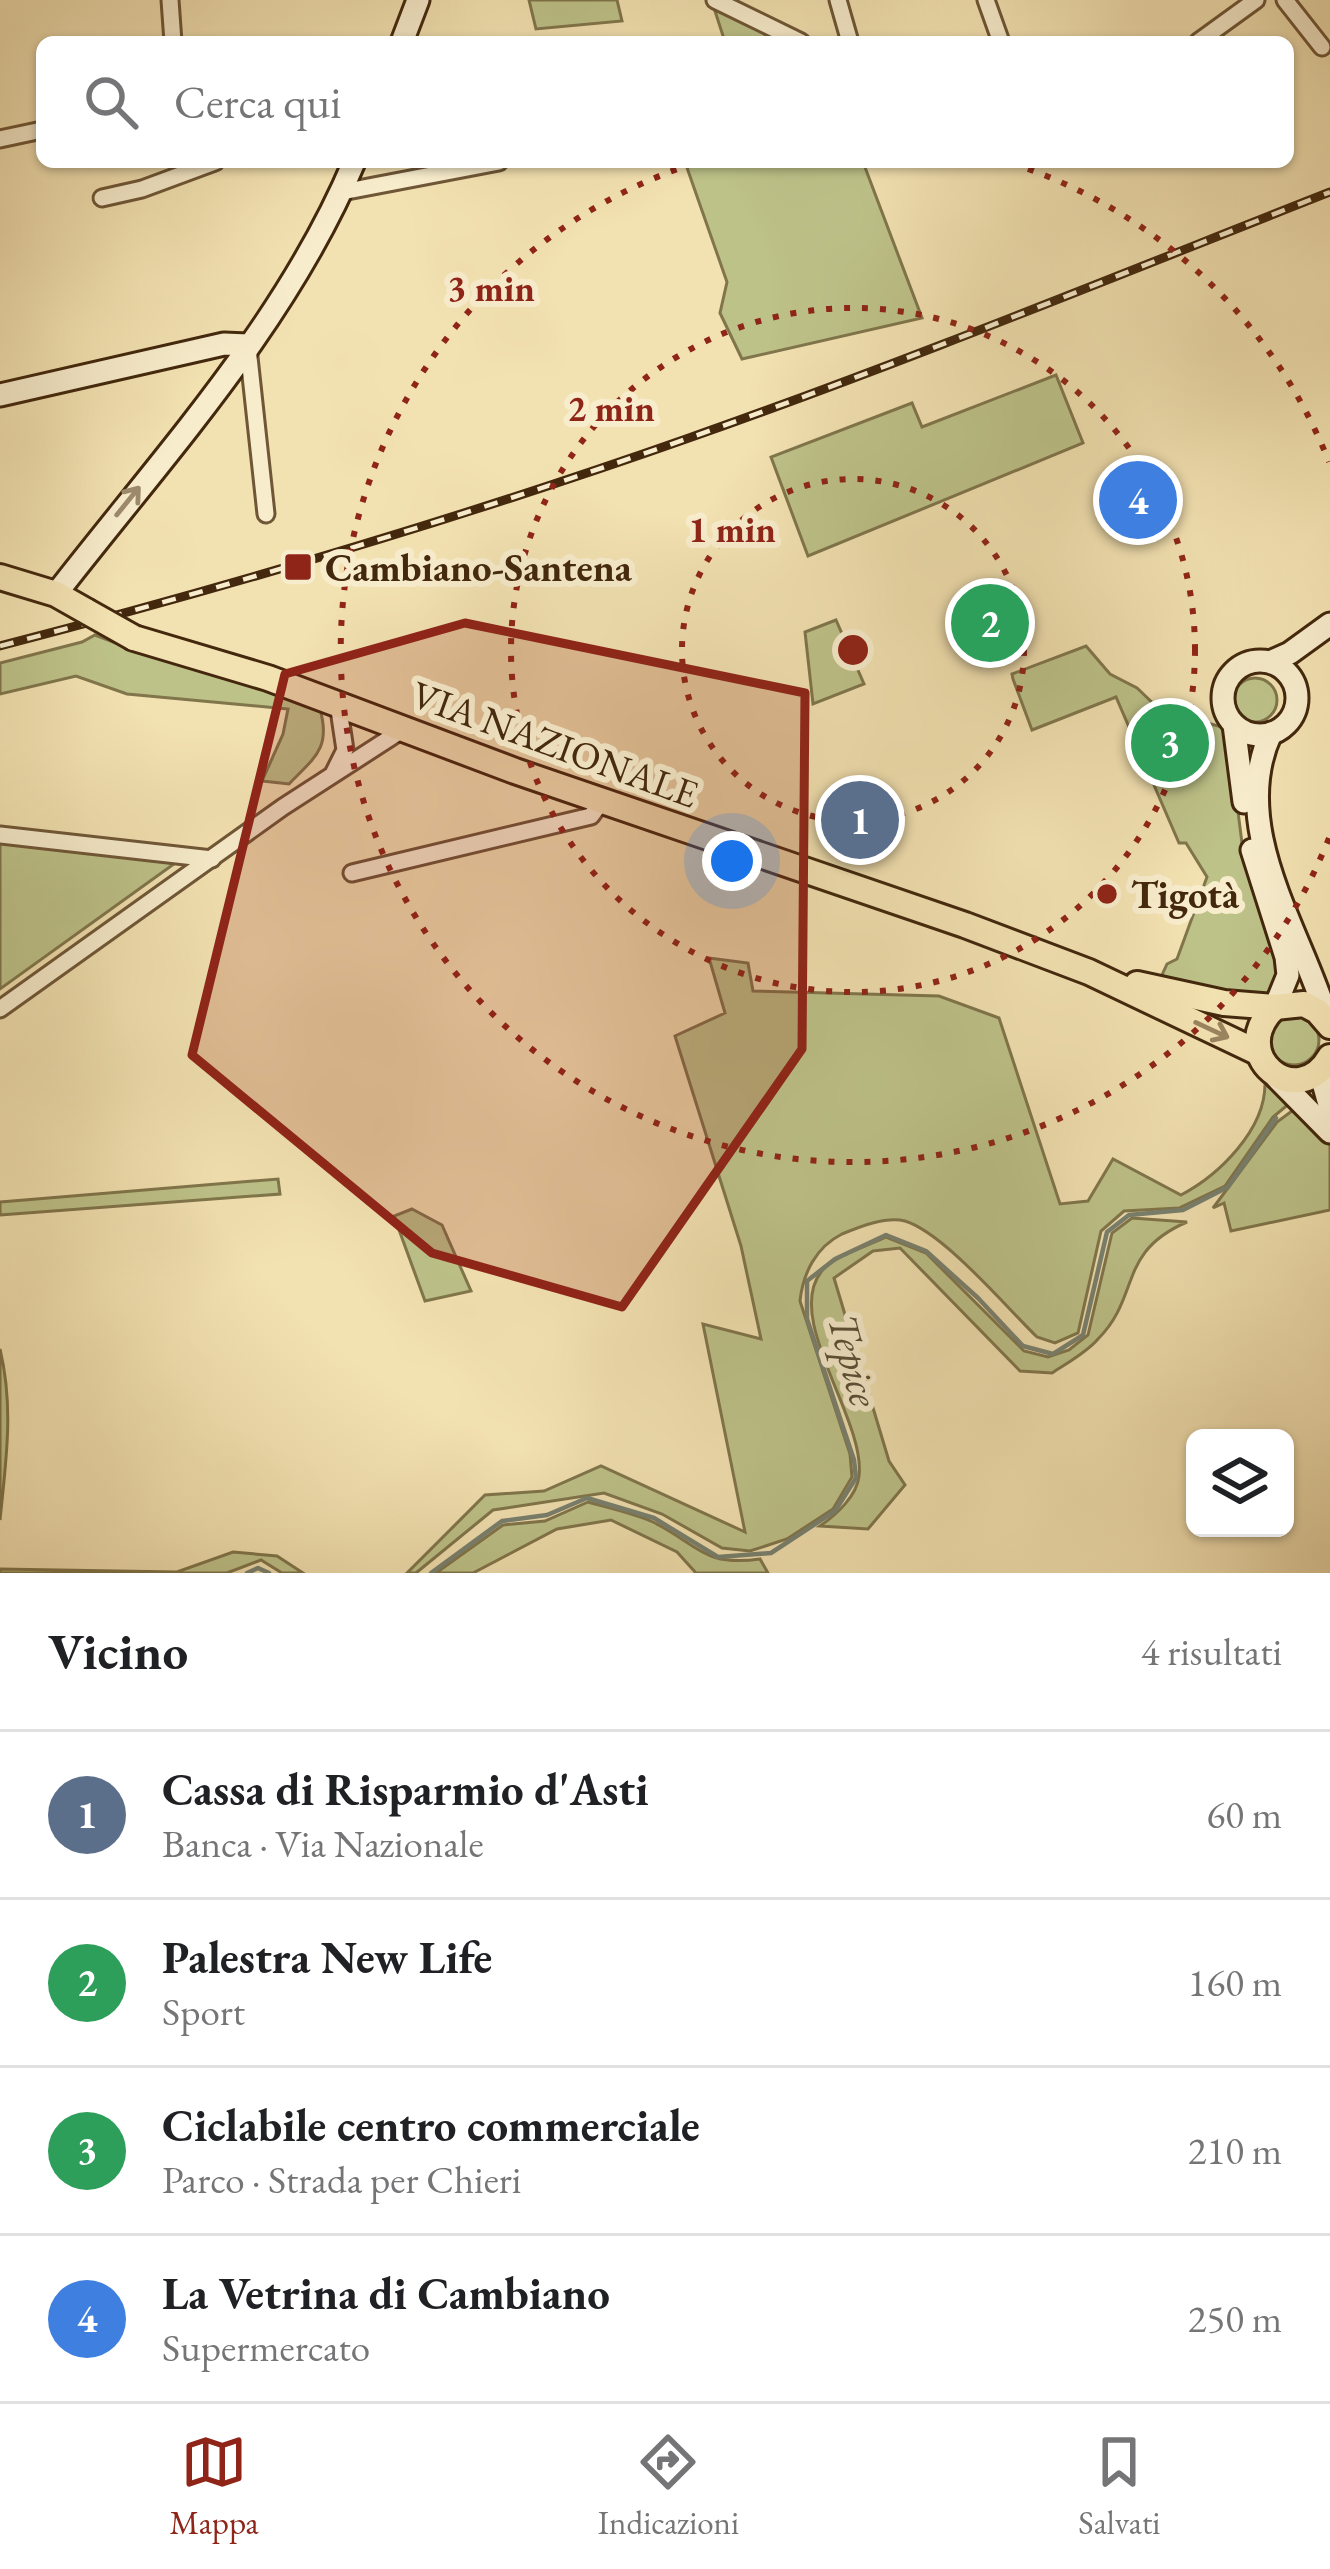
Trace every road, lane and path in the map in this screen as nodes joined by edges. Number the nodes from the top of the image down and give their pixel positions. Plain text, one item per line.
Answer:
1 (170, 0) edge
2 (418, 0) edge
3 (715, 0) edge
4 (838, 0) edge
5 (986, 0) edge
6 (1256, 0) edge
7 (1285, 0) edge
8 (173, 36) edge
9 (404, 36) edge
10 (789, 36) edge
11 (848, 36) edge
12 (998, 36) edge
13 (1206, 36) edge
14 (1322, 47) dead end
15 (36, 131) edge
16 (0, 140) edge
17 (199, 168) edge
18 (352, 168) edge
19 (468, 168) edge
20 (342, 192) junction
21 (102, 198) dead end
22 (248, 345) junction
23 (0, 395) edge
24 (266, 514) dead end
25 (0, 577) edge
26 (56, 593) junction
27 (1330, 628) edge
28 (1270, 662) junction
29 (1295, 685) junction
30 (338, 703) junction
31 (1234, 725) junction
32 (402, 727) junction
33 (1271, 733) junction
34 (332, 775) junction
35 (602, 801) junction
36 (0, 835) edge
37 (212, 859) junction
38 (352, 873) dead end
39 (1089, 972) junction
40 (1275, 1007) junction
41 (0, 1009) edge
42 (1329, 1023) edge
43 (1259, 1053) junction
44 (1326, 1067) edge
45 (1276, 1077) junction
46 (1330, 1108) edge
47 (1330, 1132) edge

1 - 8 street
2 - 9 main road
3 - 10 street
4 - 11 street
5 - 12 street
6 - 13 street
7 - 14 street
15 - 16 street
17 - 21 street
18 - 20 main road
19 - 20 street
20 - 22 main road
22 - 23 main road
22 - 24 street
26 -> 22 main road
25 - 26 main road, VIA NAZIONALE
26 - 30 main road, VIA NAZIONALE, bridge
27 - 28 main road
27 - 29 main road
28 - 29 main road
28 - 31 main road
29 - 33 main road
30 - 32 main road, VIA NAZIONALE
30 - 34 street
31 - 33 main road
31 - 40 main road
32 - 34 street
32 - 35 main road, VIA NAZIONALE
33 - 42 main road
34 - 37 street
35 - 38 street
35 - 39 main road, VIA NAZIONALE
36 - 37 street
37 - 41 street
39 - 40 main road, VIA NAZIONALE
39 -> 43 main road, VIA NAZIONALE
40 - 42 main road, VIA NAZIONALE
40 - 43 main road
43 - 45 main road, VIA NAZIONALE
44 - 45 main road
44 - 46 main road
45 - 47 main road

